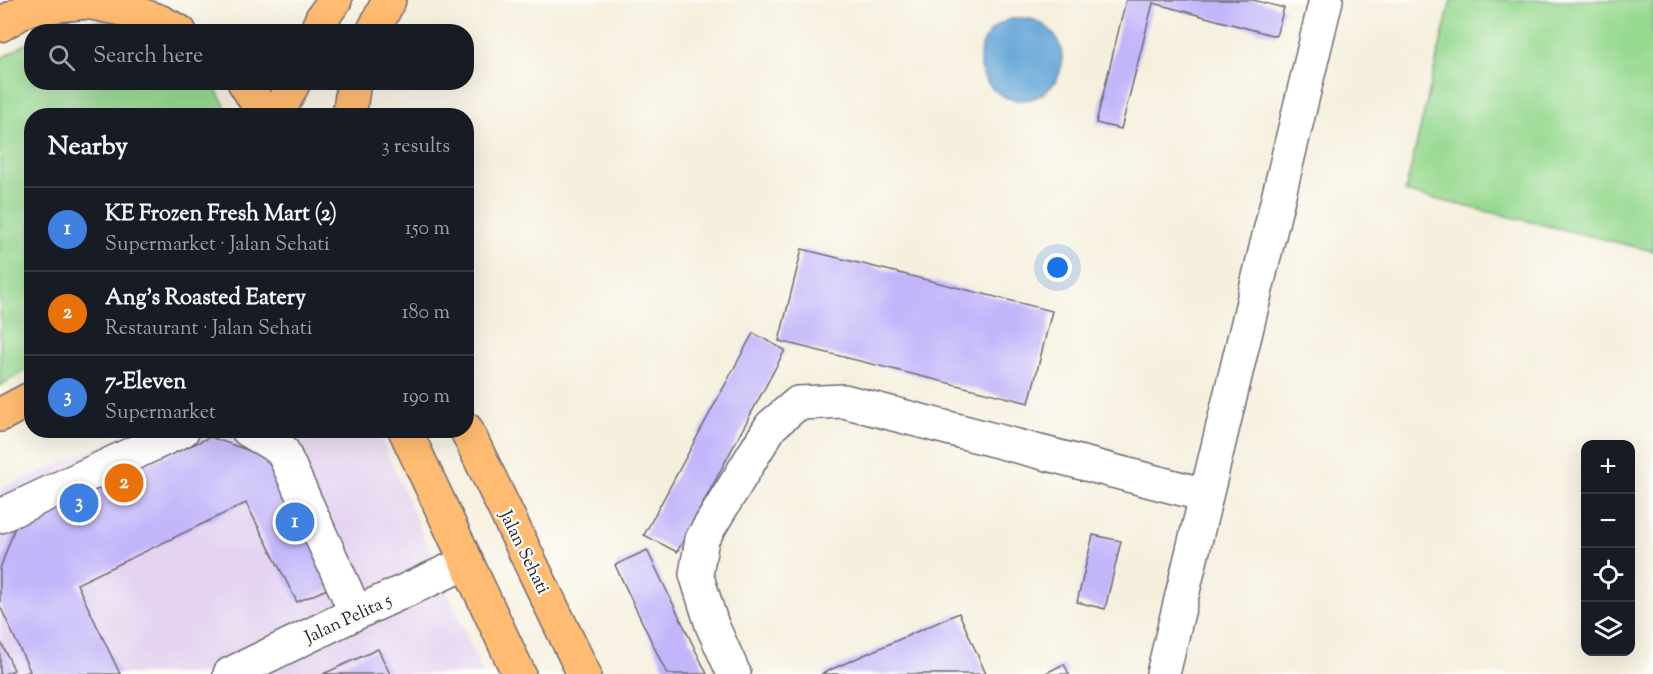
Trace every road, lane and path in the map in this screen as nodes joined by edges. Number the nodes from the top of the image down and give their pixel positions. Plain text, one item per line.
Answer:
1 (335, 0) edge
2 (389, 0) edge
3 (1326, 0) edge
4 (36, 4) edge
5 (165, 24) edge
6 (319, 24) edge
7 (377, 24) edge
8 (0, 25) edge
9 (248, 90) edge
10 (290, 90) edge
11 (353, 90) edge
12 (258, 108) edge
13 (280, 108) edge
14 (350, 108) edge
15 (24, 402) edge
16 (0, 415) edge
17 (166, 438) edge
18 (262, 438) edge
19 (409, 438) edge
20 (470, 438) edge
21 (1205, 495) junction
22 (0, 516) edge
23 (466, 563) junction
24 (356, 613) junction
25 (230, 674) edge
26 (519, 674) edge
27 (584, 674) edge
28 (734, 674) edge
29 (1163, 674) edge

1 - 6 main road
2 - 7 main road
3 - 21 lane
4 - 5 main road
4 - 8 main road
9 - 12 main road
10 - 13 main road
11 - 14 main road
15 - 16 main road
17 - 22 lane
18 - 24 lane
19 - 23 main road
20 - 27 main road, Jalan Sehati
21 - 28 lane
21 - 29 lane
23 - 24 lane, Jalan Pelita 5
23 - 26 main road
24 - 25 lane, Jalan Pelita 5

